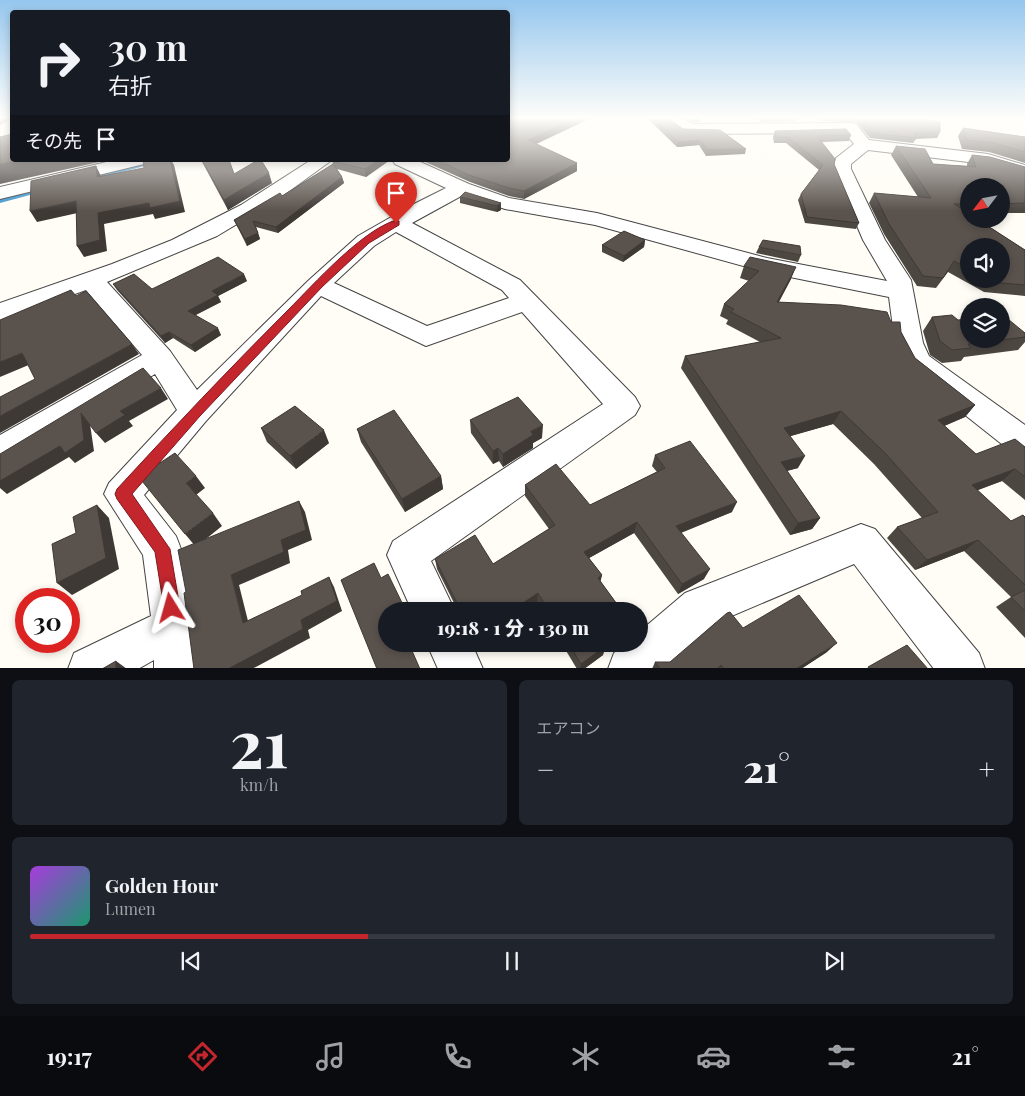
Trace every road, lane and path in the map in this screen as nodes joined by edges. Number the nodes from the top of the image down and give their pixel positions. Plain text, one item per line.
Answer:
1 (859, 149) edge
2 (911, 149) edge
3 (130, 162) edge
4 (320, 162) edge
5 (413, 162) edge
6 (436, 166) edge
7 (1025, 171) edge
8 (462, 188) junction
9 (0, 193) edge
10 (396, 223) junction
11 (90, 279) junction
12 (318, 285) junction
13 (901, 292) junction
14 (528, 301) junction
15 (0, 312) edge
16 (160, 358) junction
17 (195, 412) junction
18 (1025, 443) edge
19 (0, 452) edge
20 (430, 602) edge
21 (174, 627) junction
22 (453, 652) edge
23 (90, 668) edge
24 (178, 668) edge
25 (461, 668) edge
26 (630, 668) edge
27 (962, 668) edge

1 - 13 street
2 - 7 street
3 - 9 street
4 - 11 street
5 - 6 street
6 - 8 street
8 - 10 street
8 - 13 street
10 - 12 street
10 - 14 street
11 - 15 street
11 - 16 street
12 - 14 street
12 - 17 street
13 - 18 street
14 - 20 street
16 - 17 street
16 - 19 street
17 - 21 street
21 - 23 street
21 - 24 street
22 - 25 street
26 - 27 street

